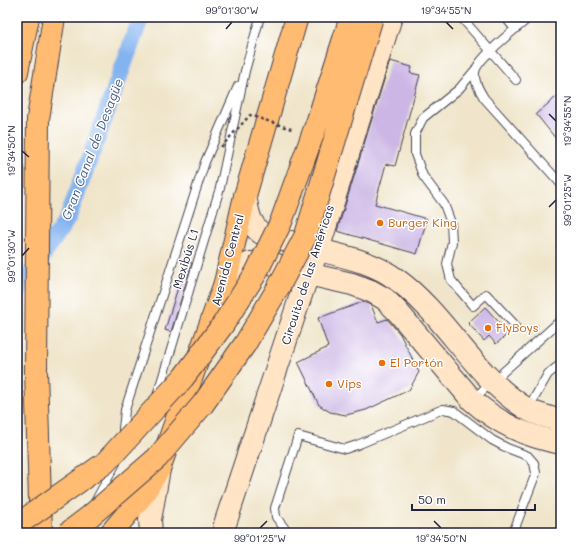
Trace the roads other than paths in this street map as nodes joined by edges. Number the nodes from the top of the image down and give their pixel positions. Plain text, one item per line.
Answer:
1 (28, 17) edge
2 (54, 17) edge
3 (260, 17) edge
4 (297, 17) edge
5 (351, 17) edge
6 (372, 17) edge
7 (391, 17) edge
8 (460, 17) edge
9 (504, 17) edge
10 (530, 17) edge
11 (515, 29) junction
12 (490, 51) junction
13 (475, 70) junction
14 (245, 71) junction
15 (17, 72) edge
16 (516, 80) dead end
17 (561, 184) edge
18 (245, 196) junction
19 (318, 250) junction
20 (308, 274) junction
21 (225, 283) junction
22 (561, 320) edge
23 (515, 325) dead end
24 (561, 364) edge
25 (492, 381) junction
26 (472, 400) junction
27 (561, 421) edge
28 (526, 422) junction
29 (561, 443) edge
30 (126, 444) junction
31 (159, 469) junction
32 (17, 525) edge
33 (228, 530) edge
34 (515, 532) edge
35 (41, 533) edge
36 (68, 533) edge
37 (71, 533) edge
38 (111, 533) edge
39 (151, 533) edge
40 (288, 533) edge

1 - 15 highway
2 - 35 highway
3 - 14 lane, Mexibús L1
4 - 18 highway, Avenida Central
5 - 32 highway, bridge
6 - 36 highway, bridge
7 - 19 main road, Circuito de las Américas
8 - 12 lane
9 - 11 lane
10 - 11 lane
11 - 12 lane
12 - 13 lane
12 - 16 lane
13 - 17 lane
13 - 23 lane
14 - 30 lane, Mexibús L1
14 - 30 lane, Mexibús L1
18 - 19 main road
18 - 21 highway, Avenida Central
19 - 20 main road, Circuito de las Américas
19 - 25 main road
20 - 21 main road
20 - 26 main road
20 - 33 main road, Circuito de las Américas
21 - 31 highway, Avenida Central
22 - 25 lane
24 - 28 lane
25 - 26 lane
25 - 28 main road
26 - 28 main road
27 - 28 main road
28 - 29 main road
30 - 37 lane, Mexibús L1
31 - 38 highway, Avenida Central
31 - 39 main road
34 - 40 lane

